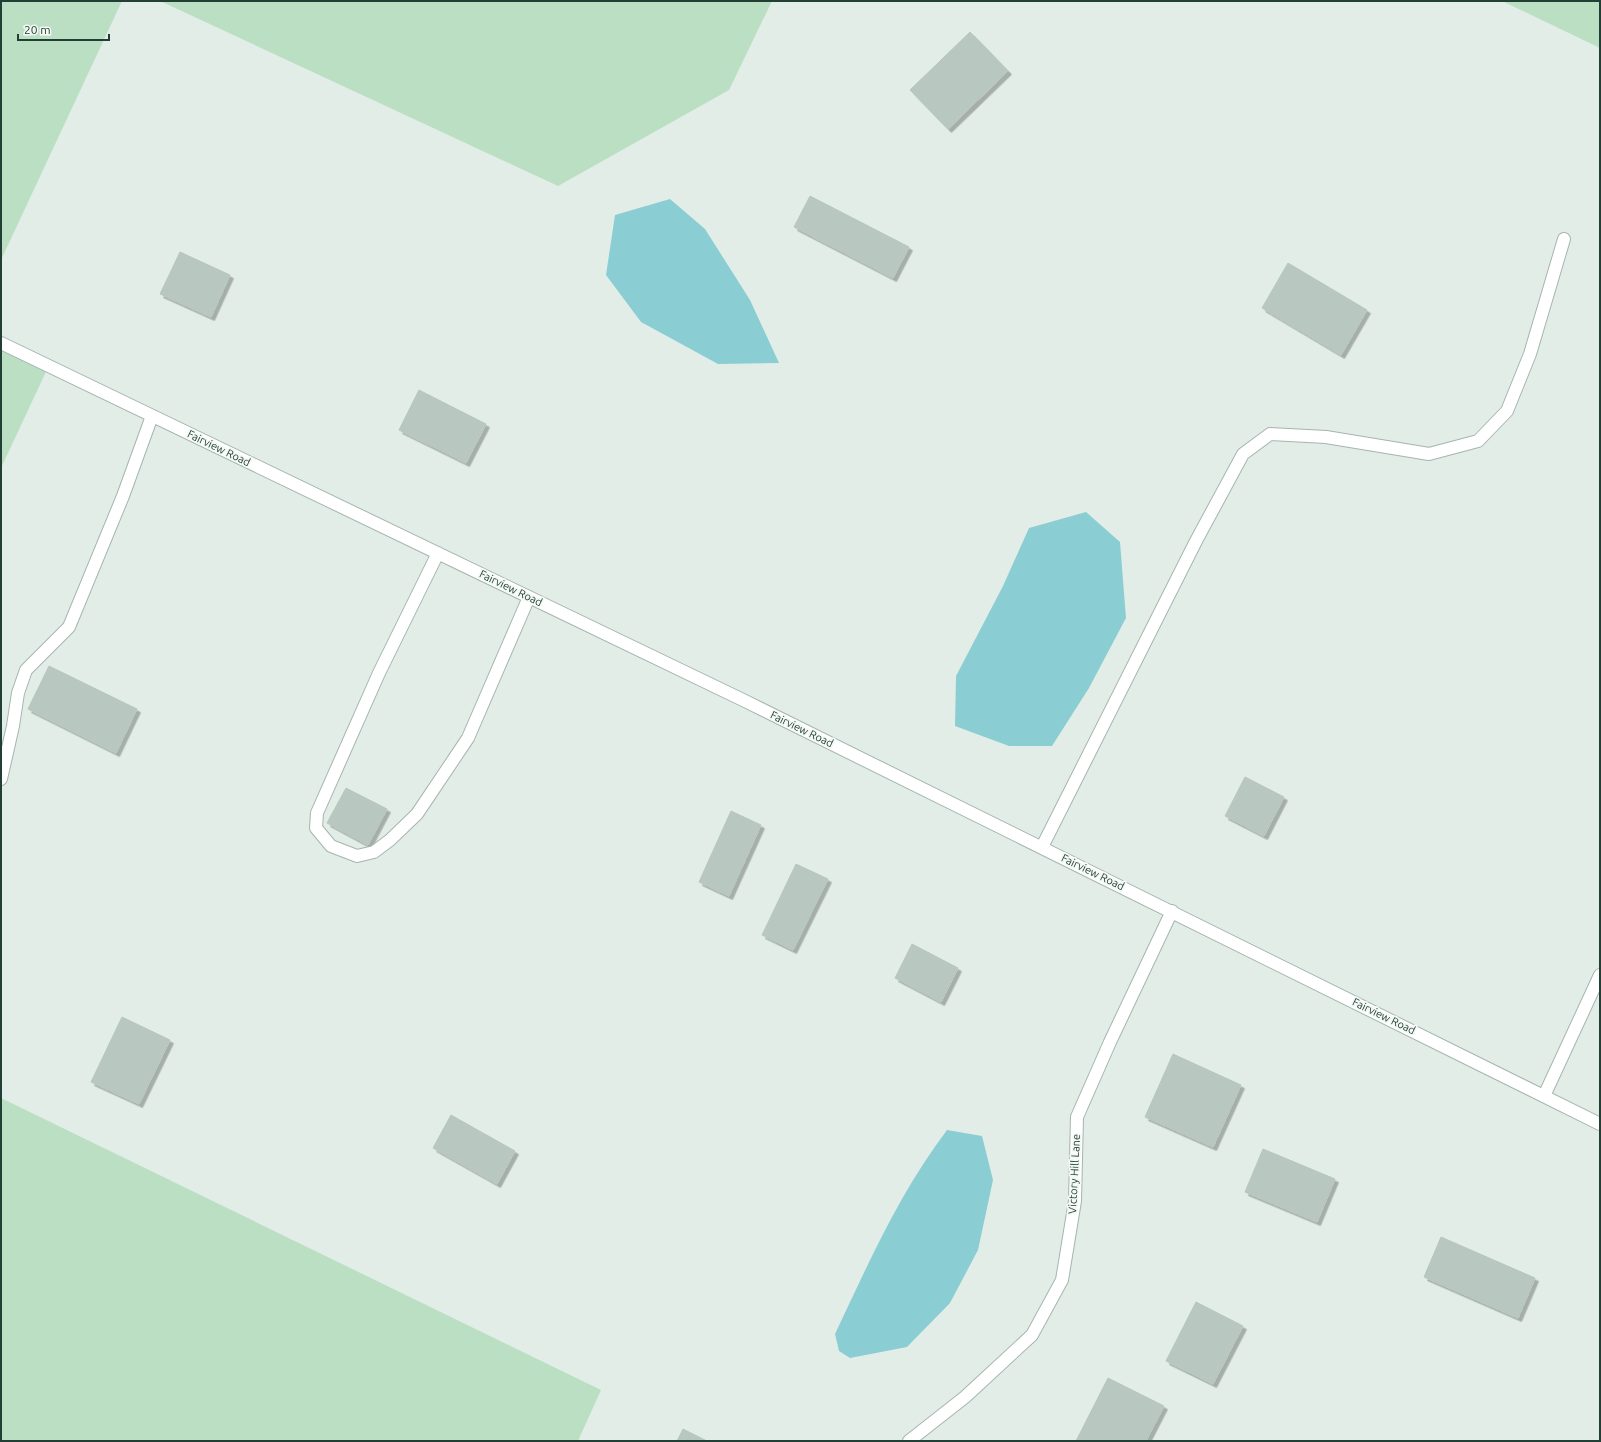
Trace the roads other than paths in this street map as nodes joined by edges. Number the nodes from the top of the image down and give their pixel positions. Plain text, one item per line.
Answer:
1 (1564, 239) dead end
2 (1, 343) edge
3 (152, 416) junction
4 (438, 553) junction
5 (529, 597) junction
6 (1, 779) edge
7 (1042, 847) junction
8 (1172, 911) junction
9 (1600, 974) edge
10 (1544, 1096) junction
11 (1600, 1124) edge
12 (909, 1441) edge

1 - 7 street
2 - 3 street, Fairview Road
3 - 4 street, Fairview Road
3 - 6 street
4 - 5 street, Fairview Road
4 - 5 street
5 - 7 street, Fairview Road
7 - 8 street, Fairview Road
8 - 10 street, Fairview Road
8 - 12 street, Victory Hill Lane
9 - 10 street
10 - 11 street, Fairview Road

